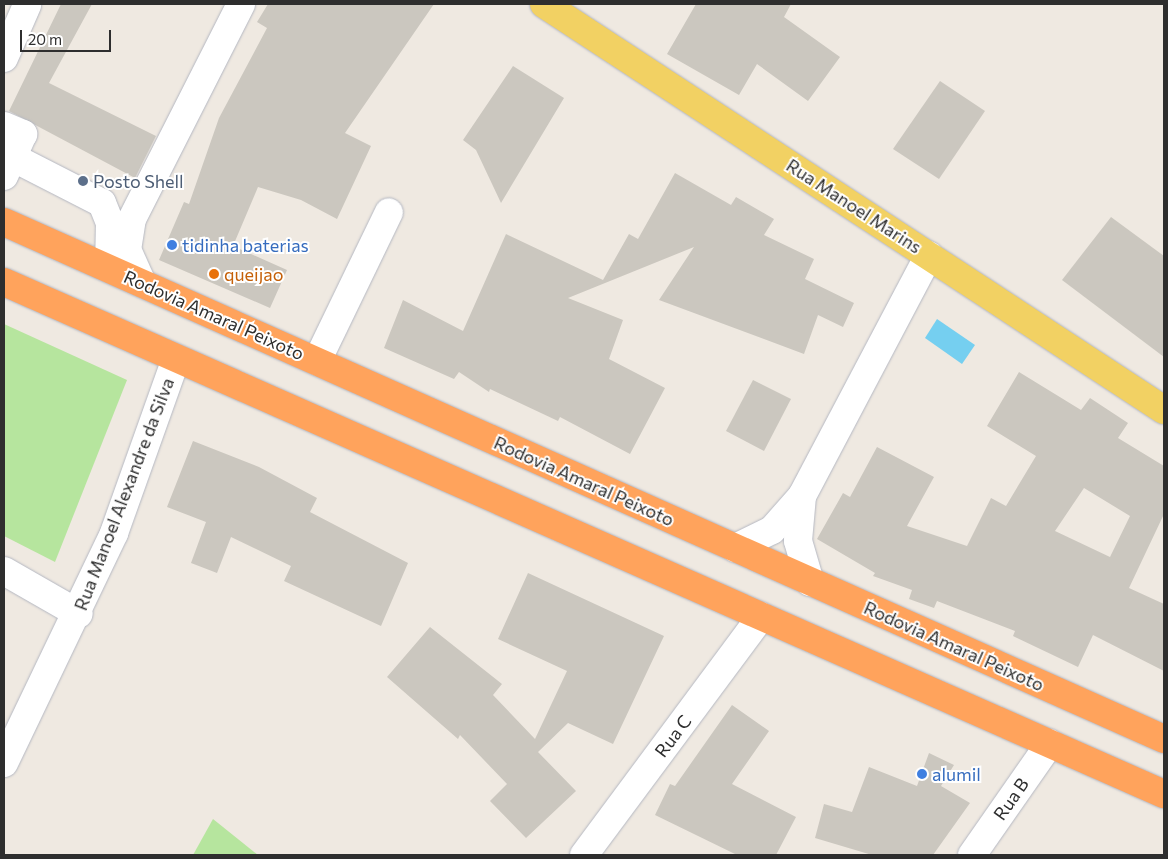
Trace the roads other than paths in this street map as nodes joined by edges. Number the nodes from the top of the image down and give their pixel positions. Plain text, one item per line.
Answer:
1 (241, 4) edge
2 (544, 4) edge
3 (27, 5) dead end
4 (4, 58) edge
5 (4, 126) edge
6 (8, 167) edge
7 (102, 203) junction
8 (389, 212) dead end
9 (132, 218) junction
10 (4, 222) edge
11 (929, 256) junction
12 (109, 268) junction
13 (4, 282) edge
14 (142, 283) junction
15 (176, 359) junction
16 (317, 361) junction
17 (1164, 410) edge
18 (802, 496) junction
19 (735, 548) junction
20 (4, 571) edge
21 (810, 582) junction
22 (79, 614) junction
23 (761, 616) junction
24 (1164, 739) edge
25 (1050, 743) junction
26 (4, 763) edge
27 (1164, 794) edge
28 (584, 855) edge
29 (972, 855) edge

1 - 9 street
2 - 11 main road, Rua Manoel Marins
3 - 4 street
5 - 6 street
6 - 7 street
7 - 9 street
7 - 12 street
8 - 16 street
9 - 14 street
10 - 12 highway, Rodovia Amaral Peixoto
11 - 17 main road, Rua Manoel Marins
11 - 18 street
12 - 14 highway, Rodovia Amaral Peixoto
13 - 15 highway
14 - 16 highway, Rodovia Amaral Peixoto
15 - 22 street, Rua Manoel Alexandre da Silva
15 - 23 highway
16 - 19 highway, Rodovia Amaral Peixoto
18 - 19 street
18 - 21 street
19 - 21 highway, Rodovia Amaral Peixoto
20 - 22 street
21 - 24 highway, Rodovia Amaral Peixoto
22 - 26 street, Rua Manoel Alexandre da Silva
23 - 25 highway
23 - 28 street, Rua C
25 - 27 highway
25 - 29 street, Rua B

